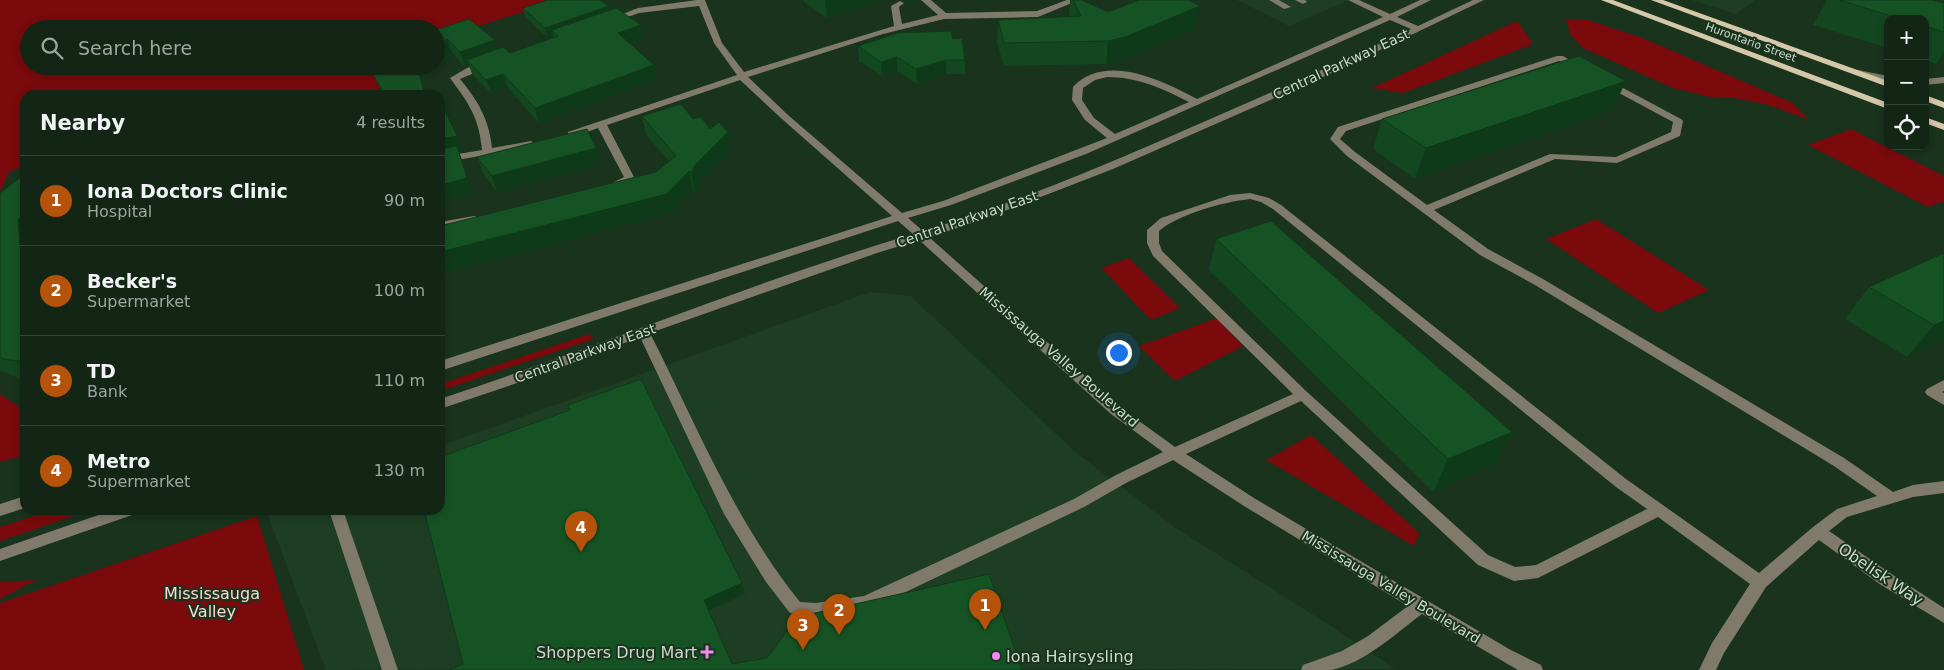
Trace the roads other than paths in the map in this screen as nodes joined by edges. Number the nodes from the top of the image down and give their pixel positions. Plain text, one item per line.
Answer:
1 (925, 0) edge
2 (1075, 0) edge
3 (1273, 0) edge
4 (1352, 0) edge
5 (1428, 0) edge
6 (1480, 0) edge
7 (1606, 0) edge
8 (1655, 0) edge
9 (701, 1) edge
10 (900, 3) dead end
11 (1287, 7) dead end
12 (944, 16) junction
13 (1390, 17) junction
14 (598, 25) edge
15 (898, 28) junction
16 (1417, 29) junction
17 (497, 62) edge
18 (1849, 71) junction
19 (742, 76) junction
20 (1884, 78) edge
21 (1944, 80) edge
22 (1929, 82) edge
23 (1884, 83) edge
24 (1929, 99) edge
25 (1197, 103) junction
26 (1944, 104) edge
27 (1885, 105) edge
28 (1929, 121) edge
29 (600, 124) junction
30 (1944, 127) edge
31 (563, 137) edge
32 (1114, 138) junction
33 (546, 141) edge
34 (487, 152) junction
35 (445, 159) edge
36 (606, 186) edge
37 (1427, 209) junction
38 (484, 217) edge
39 (900, 217) junction
40 (445, 224) edge
41 (920, 236) junction
42 (643, 331) junction
43 (445, 364) edge
44 (1944, 385) edge
45 (1302, 395) junction
46 (1944, 400) edge
47 (445, 402) edge
48 (1174, 453) junction
49 (1944, 487) edge
50 (1891, 498) junction
51 (20, 504) edge
52 (0, 510) edge
53 (1658, 510) junction
54 (116, 515) edge
55 (338, 515) edge
56 (1818, 531) junction
57 (0, 555) edge
58 (1760, 582) junction
59 (1421, 605) junction
60 (1944, 616) edge
61 (390, 670) edge
62 (1309, 670) edge
63 (1535, 670) edge
64 (1707, 670) edge

1 - 12 street
2 - 12 street
3 - 11 street
4 - 13 street
5 - 13 street, Central Parkway East
6 - 16 street, Central Parkway East
7 - 27 main road, Hurontario Street
8 - 18 main road, Hurontario Street
9 - 14 street
9 - 19 street, Mississauga Valley Boulevard
10 - 15 street
12 - 15 street
13 - 16 street
13 - 25 street, Central Parkway East
15 - 19 street
16 - 41 street, Central Parkway East
17 - 34 street
18 - 20 street
18 - 23 main road, Hurontario Street
19 - 29 street
19 - 39 street, Mississauga Valley Boulevard
21 - 22 street
24 - 26 main road
25 - 32 street, Central Parkway East
25 - 32 street
28 - 30 main road
29 - 31 street
29 - 36 street
32 - 39 street, Central Parkway East
33 - 34 street
34 - 35 street
37 - 37 street
37 - 50 street
38 - 40 street
39 - 41 street, Mississauga Valley Boulevard
39 - 43 street, Central Parkway East
41 - 42 street, Central Parkway East
41 - 48 street, Mississauga Valley Boulevard
42 - 47 street, Central Parkway East
42 - 48 street
44 - 46 street
45 - 48 street
45 - 53 street
45 - 53 street
48 - 59 street, Mississauga Valley Boulevard
49 - 50 street
50 - 56 street
51 - 52 street
53 - 58 street
54 - 57 street
55 - 61 street
56 - 58 street
56 - 60 street, Obelisk Way
58 - 64 street
59 - 62 street
59 - 63 street, Mississauga Valley Boulevard

